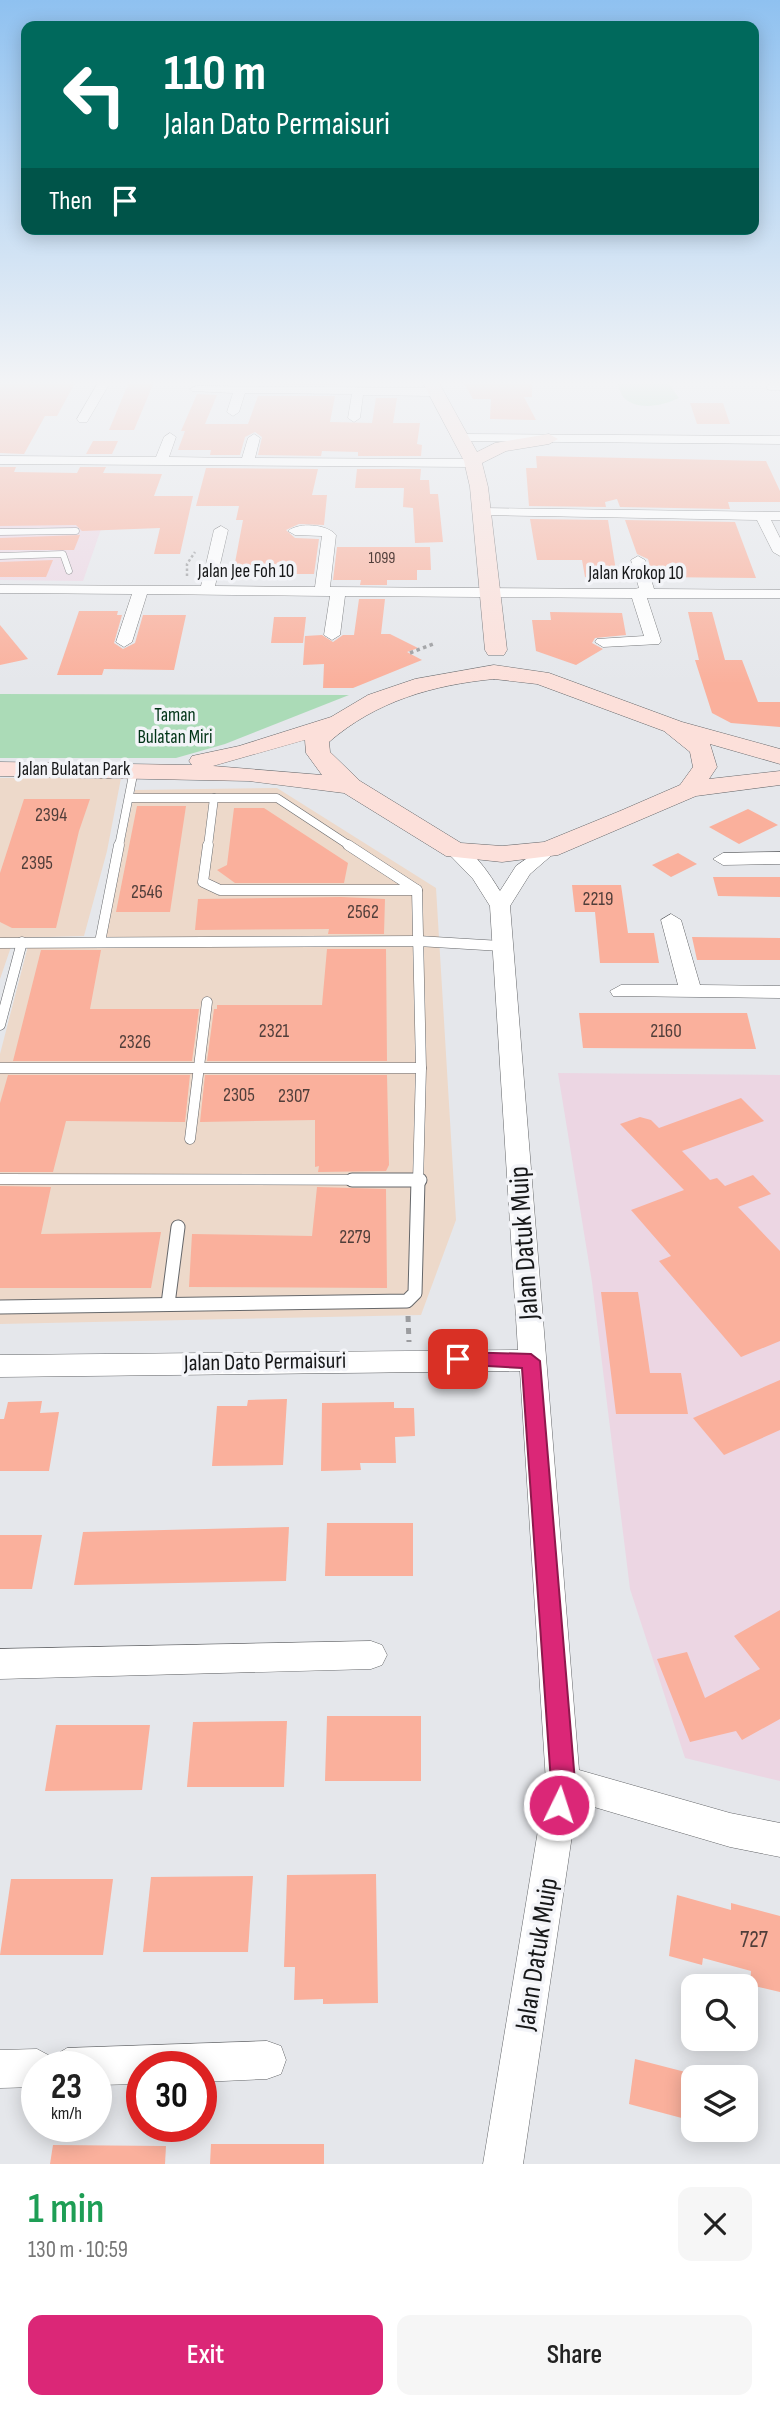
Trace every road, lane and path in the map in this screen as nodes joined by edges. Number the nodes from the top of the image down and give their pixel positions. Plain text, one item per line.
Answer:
1 (477, 482) edge
2 (482, 512) junction
3 (762, 516) junction
4 (780, 516) edge
5 (221, 530) dead end
6 (76, 531) dead end
7 (295, 531) dead end
8 (0, 533) edge
9 (779, 546) edge
10 (0, 556) edge
11 (638, 560) dead end
12 (69, 571) dead end
13 (0, 589) edge
14 (141, 590) junction
15 (207, 590) junction
16 (330, 591) junction
17 (492, 592) junction
18 (643, 592) junction
19 (780, 594) edge
20 (332, 635) dead end
21 (124, 642) dead end
22 (603, 642) dead end
23 (433, 644) dead end
24 (496, 650) junction
25 (410, 653) dead end
26 (439, 678) junction
27 (541, 678) junction
28 (334, 723) junction
29 (672, 726) junction
30 (780, 757) edge
31 (0, 769) edge
32 (141, 770) junction
33 (780, 778) edge
34 (351, 786) junction
35 (690, 790) junction
36 (130, 798) junction
37 (214, 798) junction
38 (549, 849) junction
39 (455, 850) junction
40 (780, 858) edge
41 (723, 859) dead end
42 (417, 890) junction
43 (500, 906) junction
44 (671, 920) dead end
45 (100, 942) junction
46 (418, 942) junction
47 (0, 943) edge
48 (22, 943) junction
49 (501, 947) junction
50 (621, 991) dead end
51 (691, 992) junction
52 (780, 992) edge
53 (207, 1002) dead end
54 (0, 1025) edge
55 (0, 1068) edge
56 (200, 1068) junction
57 (421, 1068) junction
58 (190, 1139) dead end
59 (0, 1179) edge
60 (420, 1180) junction
61 (178, 1227) dead end
62 (407, 1301) junction
63 (168, 1304) junction
64 (0, 1307) edge
65 (410, 1360) junction
66 (531, 1361) junction
67 (0, 1366) edge
68 (371, 1655) dead end
69 (0, 1664) edge
70 (563, 1782) junction
71 (780, 1840) edge
72 (267, 2060) dead end
73 (112, 2065) edge
74 (21, 2068) edge
75 (0, 2069) edge
76 (503, 2164) edge

1 - 2 street
2 - 3 street
2 - 17 street
3 - 4 street
3 - 9 street
5 - 15 street
6 - 8 lane
7 - 16 street
10 - 12 lane
11 - 18 street
13 - 14 street, Jalan Jee Foh 10
14 - 15 street, Jalan Jee Foh 10
14 - 21 street
15 - 16 street, Jalan Jee Foh 10
16 - 17 street, Jalan Jee Foh 10
16 - 20 street
17 - 18 street, Jalan Krokop 10
17 - 24 street
18 - 19 street, Jalan Krokop 10
18 - 22 street
23 - 25 path
24 - 26 street
24 - 27 street
26 - 27 street
26 - 28 street
27 - 29 street
28 - 32 street
28 - 34 street
29 - 30 street
29 - 35 street
31 - 32 street, Jalan Bulatan Park
32 - 34 street
32 - 36 lane
33 - 35 street
34 - 39 street
35 - 38 street
36 - 37 lane
36 - 45 lane
37 - 42 lane
37 - 42 lane
38 - 39 street
38 - 43 street
39 - 43 street
40 - 41 street
42 - 46 lane
43 - 49 street, Jalan Datuk Muip
44 - 51 street
45 - 46 lane
45 - 48 lane
46 - 49 lane
46 - 57 lane
47 - 48 lane
48 - 54 lane
49 - 66 street, Jalan Datuk Muip
50 - 51 street
51 - 52 street
53 - 56 lane
55 - 56 lane
56 - 57 lane
56 - 58 lane
57 - 60 lane
59 - 60 lane
60 - 62 lane
61 - 63 lane
62 - 63 lane
62 - 65 path
63 - 64 lane
65 - 66 street, Jalan Dato Permaisuri
65 - 67 street, Jalan Dato Permaisuri
66 - 70 street, Jalan Datuk Muip
68 - 69 street
70 - 71 street
70 - 76 street, Jalan Datuk Muip
72 - 73 street
74 - 75 street

